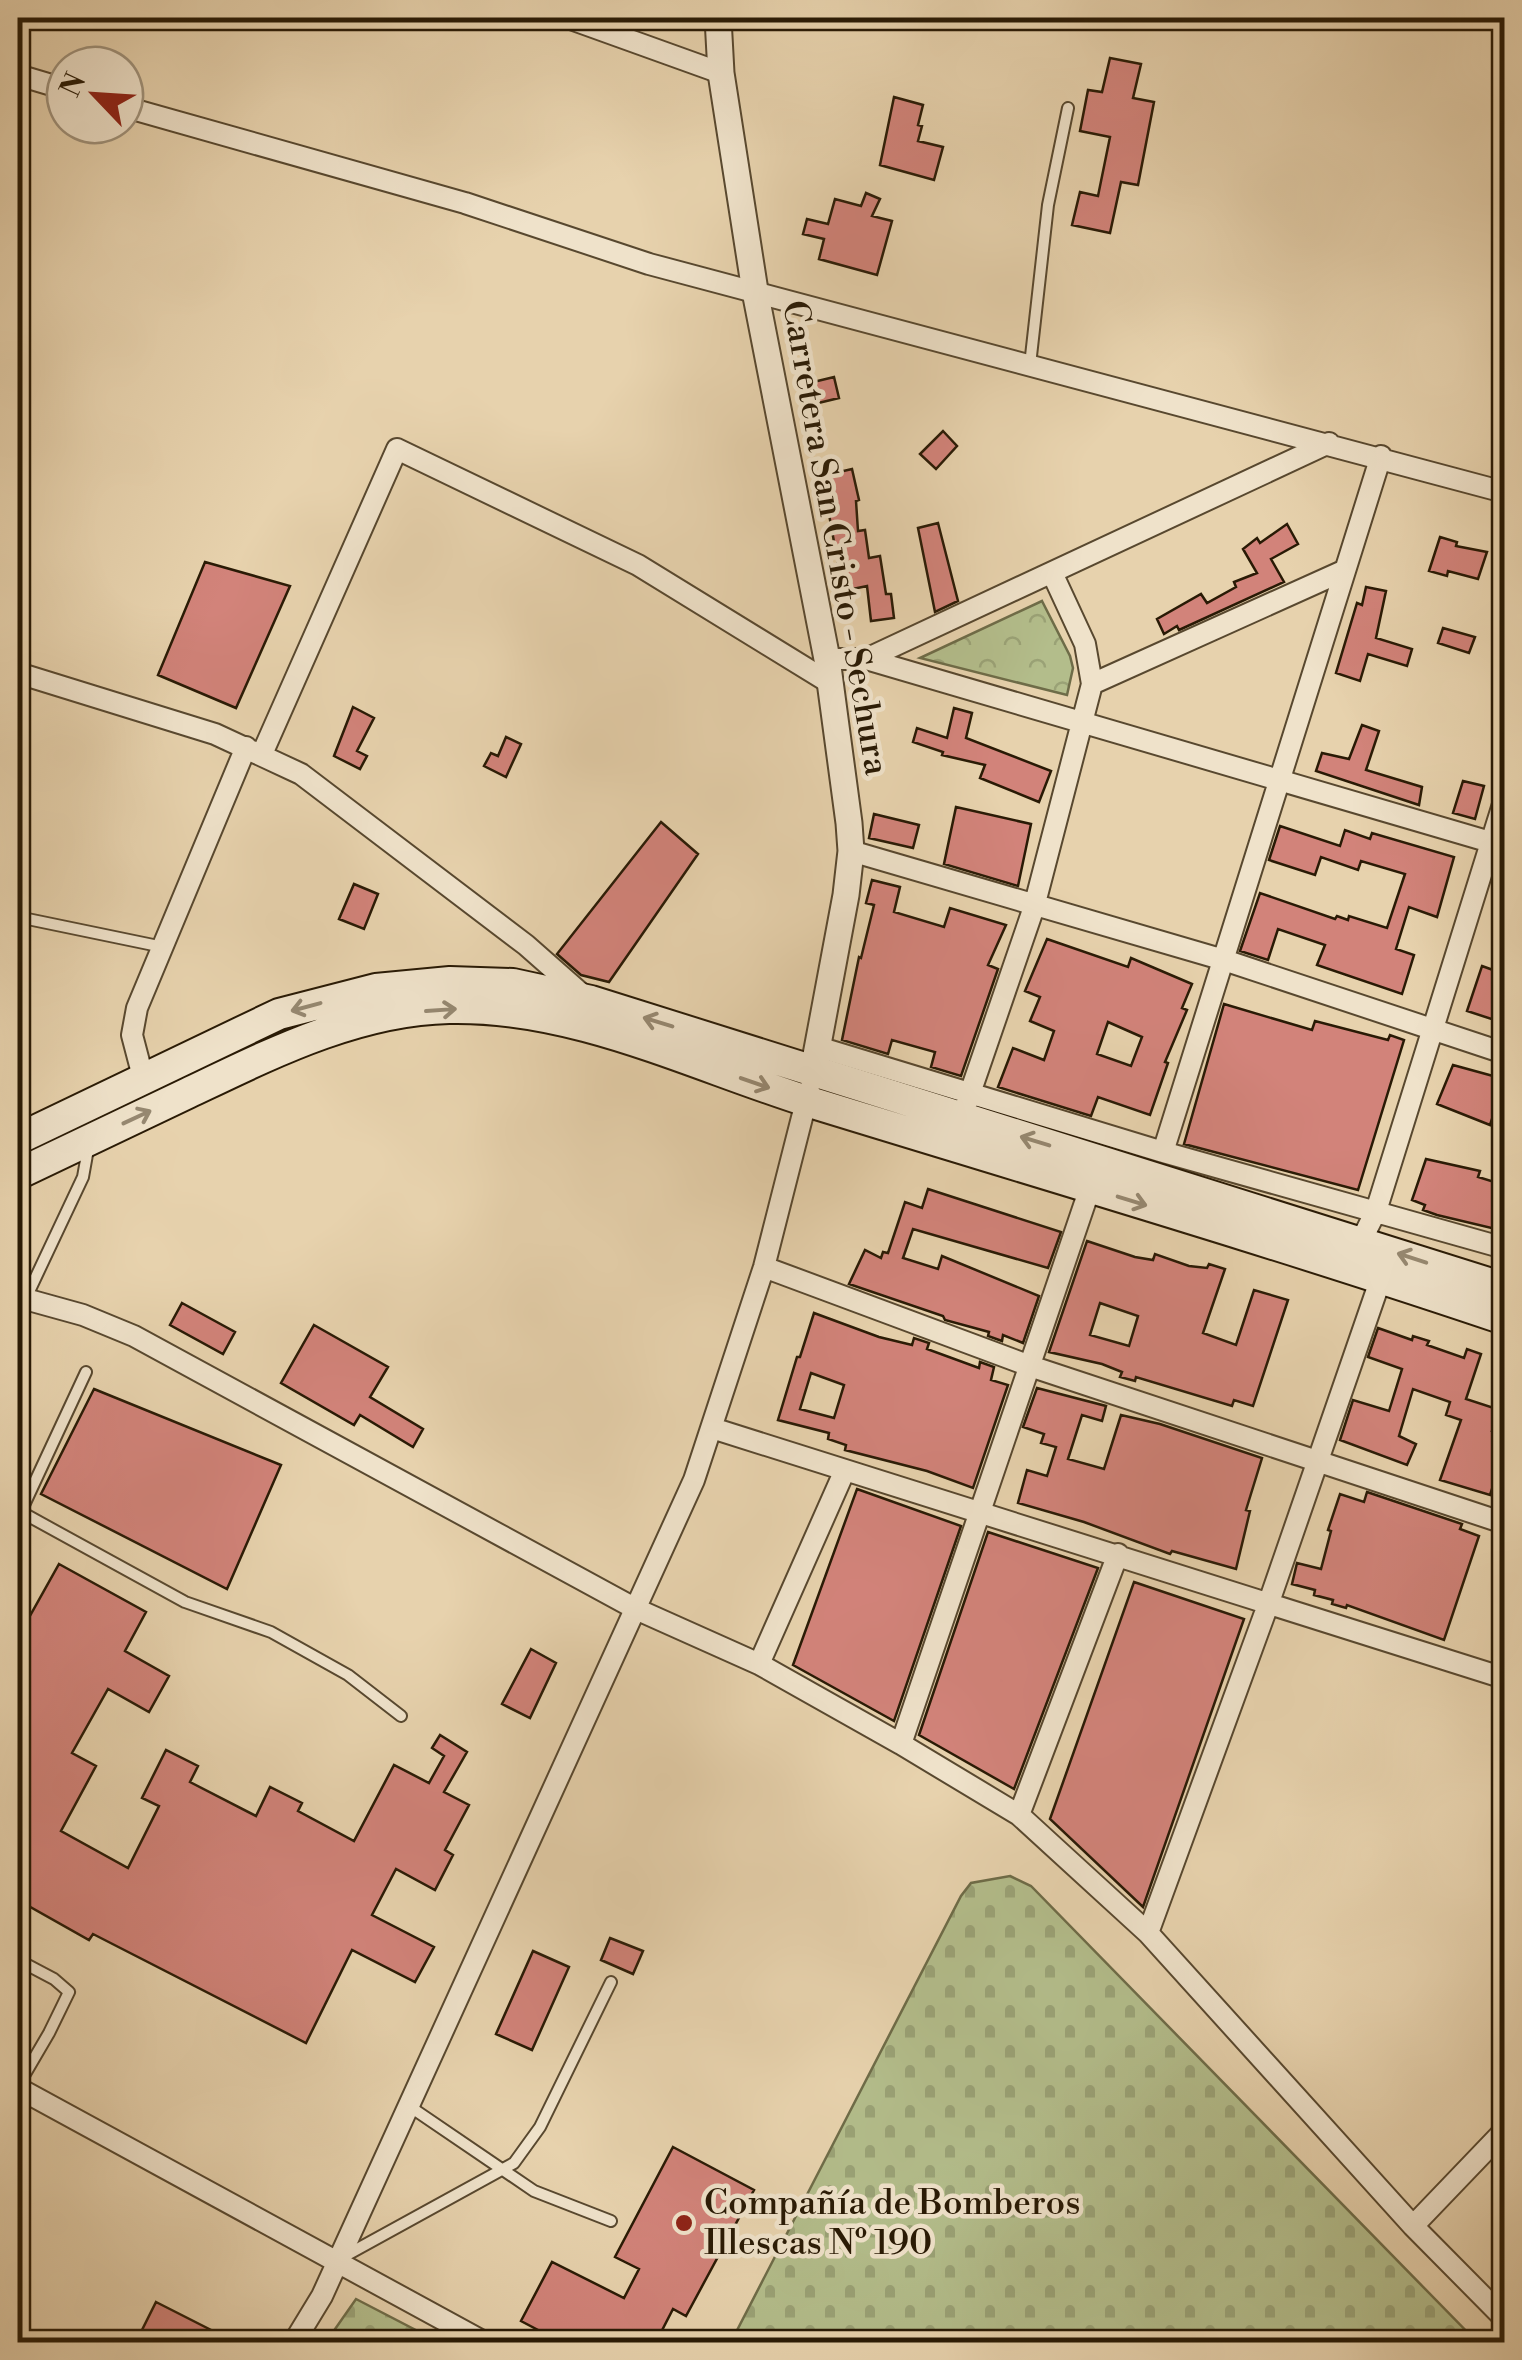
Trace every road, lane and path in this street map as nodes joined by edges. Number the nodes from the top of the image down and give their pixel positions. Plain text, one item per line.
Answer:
1 (568, 18) edge
2 (718, 18) edge
3 (721, 72) junction
4 (18, 75) edge
5 (45, 83) edge
6 (1068, 108) dead end
7 (145, 113) edge
8 (754, 291) junction
9 (1030, 365) junction
10 (1329, 443) junction
11 (1381, 456) junction
12 (1504, 492) edge
13 (1343, 572) junction
14 (1053, 574) junction
15 (866, 659) junction
16 (828, 671) junction
17 (18, 672) edge
18 (1092, 684) junction
19 (1084, 722) junction
20 (254, 750) junction
21 (1278, 780) junction
22 (1504, 800) edge
23 (1498, 845) edge
24 (851, 851) junction
25 (1034, 907) junction
26 (20, 919) edge
27 (163, 947) junction
28 (1224, 960) junction
29 (591, 1002) junction
30 (1434, 1031) junction
31 (1504, 1054) edge
32 (813, 1073) junction
33 (144, 1078) junction
34 (966, 1105) junction
35 (18, 1139) edge
36 (90, 1139) junction
37 (1163, 1152) junction
38 (18, 1174) edge
39 (1090, 1188) junction
40 (1376, 1211) junction
41 (1360, 1241) junction
42 (1504, 1248) edge
43 (764, 1267) junction
44 (1381, 1278) junction
45 (1504, 1288) edge
46 (21, 1298) edge
47 (1504, 1320) edge
48 (1030, 1366) junction
49 (86, 1372) dead end
50 (712, 1428) junction
51 (1317, 1461) junction
52 (844, 1470) junction
53 (980, 1512) junction
54 (19, 1515) edge
55 (1504, 1524) edge
56 (1118, 1554) junction
57 (1269, 1602) junction
58 (636, 1609) junction
59 (759, 1664) junction
60 (1504, 1678) edge
61 (401, 1716) dead end
62 (901, 1744) junction
63 (1018, 1815) junction
64 (1148, 1933) junction
65 (18, 1960) edge
66 (610, 1982) dead end
67 (18, 2087) edge
68 (408, 2106) junction
69 (1504, 2131) edge
70 (500, 2170) junction
71 (612, 2221) dead end
72 (1413, 2226) junction
73 (338, 2260) junction
74 (1504, 2318) edge
75 (294, 2342) edge
76 (484, 2342) edge

1 - 3 street
2 - 3 street, Carretera San Cristo - Sechura
3 - 8 street, Carretera San Cristo - Sechura
4 - 5 street
6 - 9 lane
7 - 8 street
8 - 9 street
8 - 16 street, Carretera San Cristo - Sechura
9 - 10 street
10 - 11 street
10 - 14 street
11 - 12 street
11 - 13 street
13 - 18 street
13 - 21 street
14 - 15 street
14 - 18 street
15 - 16 street
15 - 19 street
16 - 20 street
16 - 24 street, Carretera San Cristo - Sechura
17 - 20 street
18 - 19 street
19 - 21 street
19 - 25 street
20 - 27 street
20 - 29 street
21 - 23 street
21 - 28 street
22 - 23 street
23 - 30 street
24 - 25 street
24 - 32 street, Carretera San Cristo - Sechura
25 - 28 street
25 - 34 street
26 - 27 lane
27 - 33 street
28 - 30 street
28 - 37 street
32 -> 29 main road
29 -> 33 main road
30 - 31 street
30 - 40 street
32 - 34 main road
36 -> 32 main road
32 - 39 main road
32 - 43 street
33 - 35 main road
34 - 37 street
41 -> 34 main road
36 - 38 main road
36 - 46 lane
37 - 40 street
39 -> 44 main road
39 - 48 street
40 - 41 street
40 - 42 street
45 -> 41 main road
43 - 48 street
43 - 50 street
44 - 47 main road
44 - 51 street
46 - 58 street
48 - 51 street
48 - 53 street
49 - 54 lane
50 - 52 street
50 - 58 street
51 - 55 street
51 - 57 street
52 - 53 street
52 - 59 street
53 - 56 street
53 - 62 street
54 - 61 lane
56 - 57 street
56 - 63 street
57 - 60 street
57 - 64 street
58 - 59 street
58 - 68 street
59 - 62 street
62 - 63 street
63 - 64 street
64 - 72 street
65 - 67 lane
66 - 70 lane
67 - 73 street
68 - 70 lane
68 - 73 street
69 - 72 street
70 - 71 lane
70 - 73 lane
72 - 74 street
73 - 75 street
73 - 76 street

